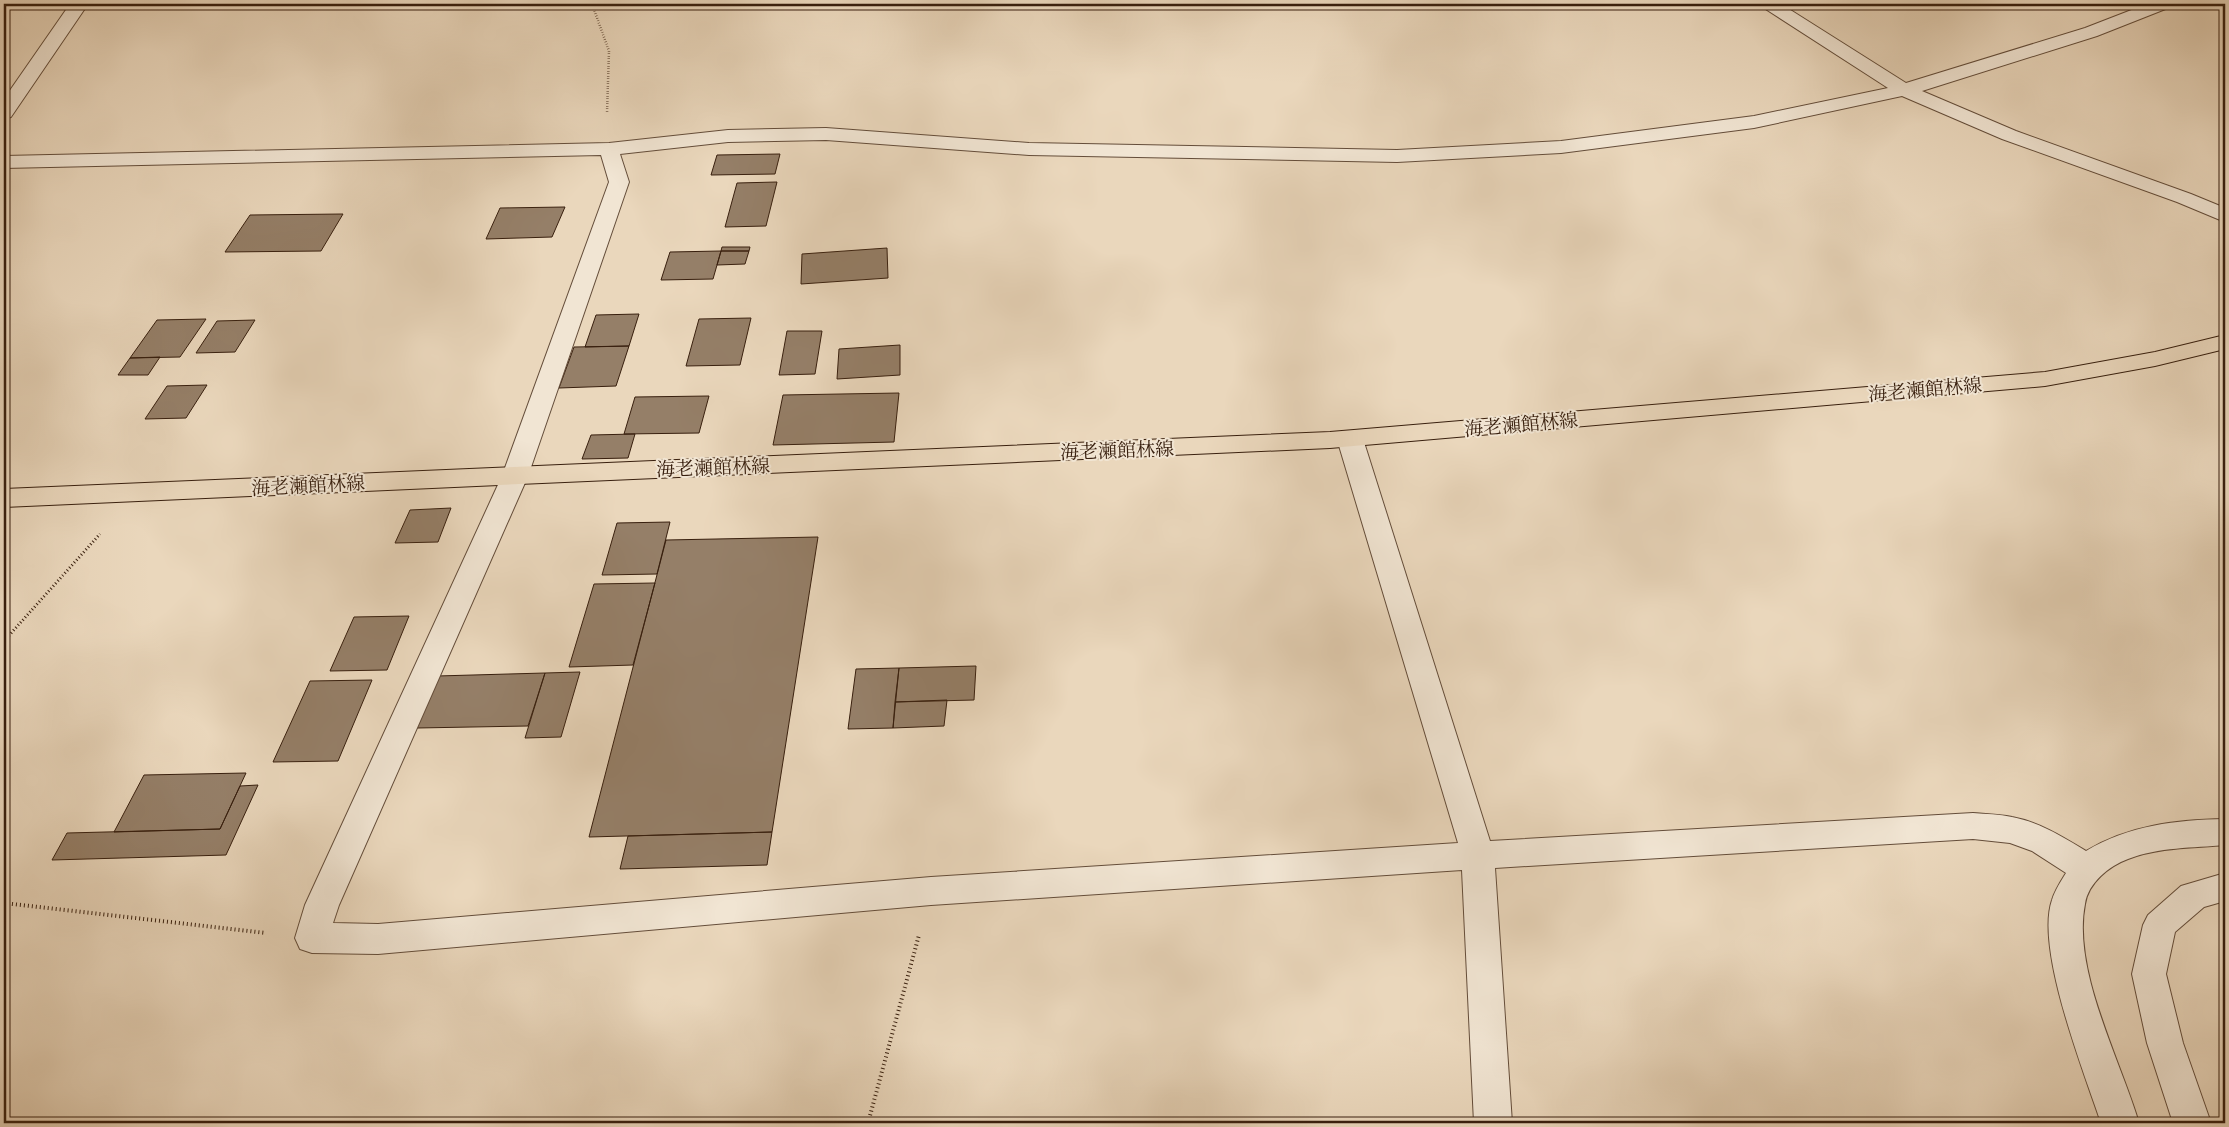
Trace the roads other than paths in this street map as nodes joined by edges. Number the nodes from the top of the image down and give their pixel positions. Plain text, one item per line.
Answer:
1 (79, 4) edge
2 (1770, 4) edge
3 (2162, 4) edge
4 (1904, 90) junction
5 (4, 113) edge
6 (609, 149) junction
7 (4, 162) edge
8 (2225, 216) edge
9 (2225, 342) edge
10 (1350, 439) junction
11 (515, 476) junction
12 (4, 498) edge
13 (2225, 832) edge
14 (1478, 855) junction
15 (2086, 868) junction
16 (2225, 887) edge
17 (1493, 1123) edge
18 (2120, 1123) edge
19 (2192, 1123) edge

1 - 5 street
2 - 4 street
3 - 4 street
4 - 6 street
4 - 8 street
6 - 7 street
6 - 11 street
9 - 10 main road, 海老瀬館林線
10 - 11 main road, 海老瀬館林線
10 - 14 street
11 - 12 main road, 海老瀬館林線
11 - 14 street
13 - 15 street
14 - 15 street
14 - 17 street
15 - 18 street
16 - 19 street

